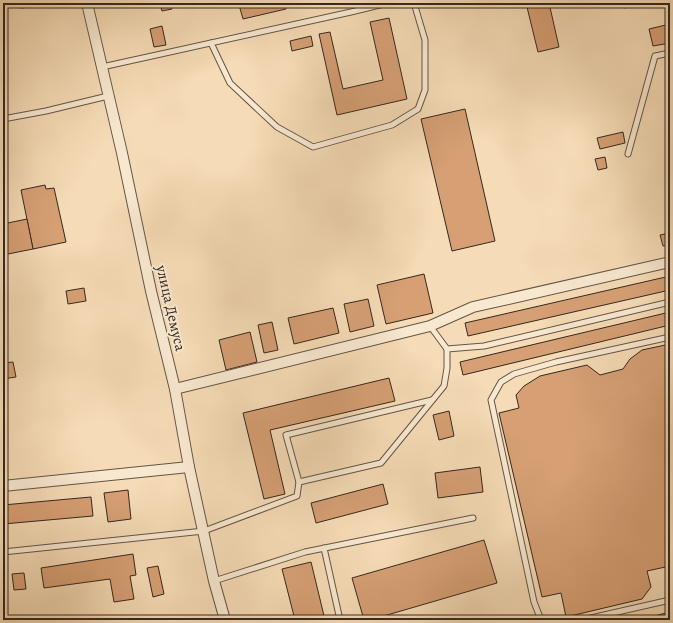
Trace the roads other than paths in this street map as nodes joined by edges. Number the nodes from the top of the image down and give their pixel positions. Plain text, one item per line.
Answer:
1 (9, 3) edge
2 (31, 3) edge
3 (87, 3) edge
4 (388, 3) edge
5 (414, 3) edge
6 (211, 43) junction
7 (670, 53) edge
8 (102, 67) junction
9 (108, 96) junction
10 (3, 119) edge
11 (628, 154) dead end
12 (670, 262) edge
13 (670, 302) edge
14 (430, 326) junction
15 (670, 337) edge
16 (448, 349) junction
17 (174, 389) junction
18 (432, 400) junction
19 (190, 467) junction
20 (299, 482) junction
21 (3, 486) edge
22 (474, 518) dead end
23 (204, 531) junction
24 (324, 548) junction
25 (3, 552) edge
26 (214, 580) junction
27 (670, 600) edge
28 (225, 620) edge
29 (340, 620) edge
30 (540, 620) edge
31 (582, 620) edge

1 - 2 lane
3 - 8 street, улица Демуса
4 - 6 lane
5 - 6 lane
6 - 8 lane
7 - 11 lane
8 - 9 street, улица Демуса
9 - 10 lane
9 - 17 street, улица Демуса
12 - 14 street
13 - 16 lane
14 - 16 lane
14 - 17 street
15 - 30 lane
16 - 18 lane
17 - 19 street, улица Демуса
18 - 20 lane
18 - 20 lane
19 - 21 street
19 - 23 street, улица Демуса
20 - 23 lane
22 - 24 lane
23 - 25 lane
23 - 26 street, улица Демуса
24 - 26 lane
24 - 29 lane
26 - 28 street, улица Демуса
27 - 31 lane

